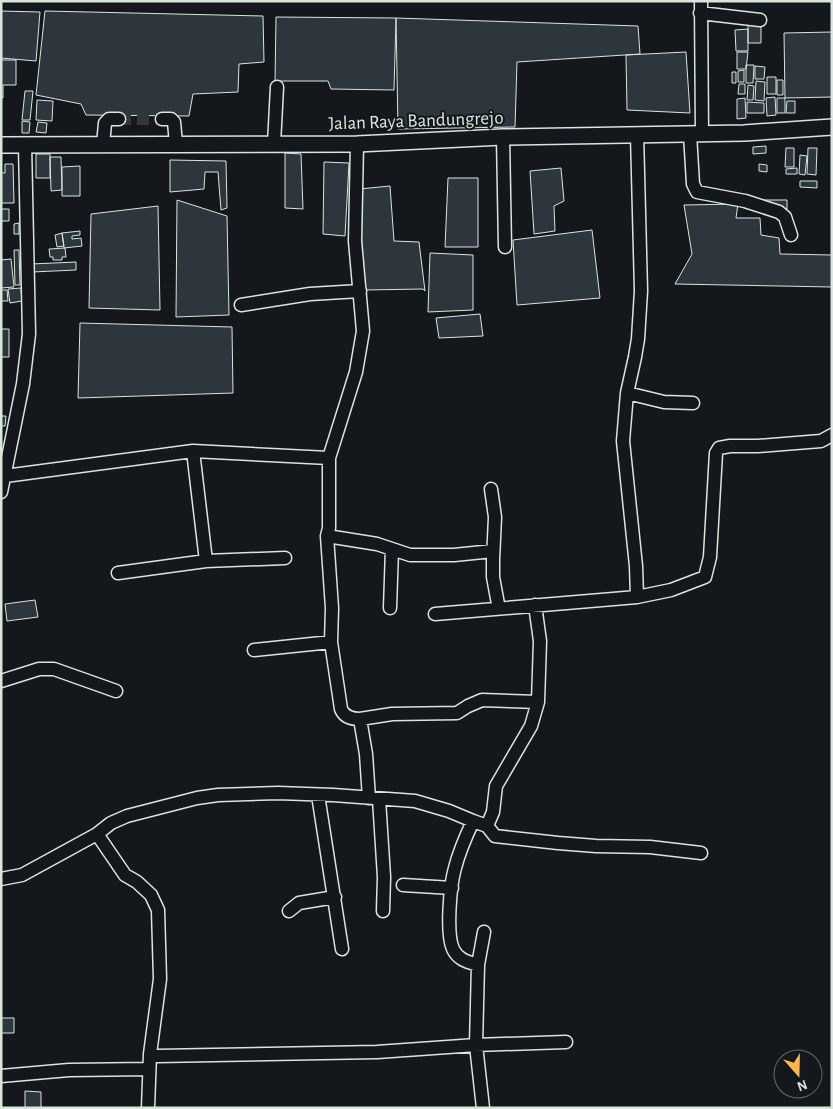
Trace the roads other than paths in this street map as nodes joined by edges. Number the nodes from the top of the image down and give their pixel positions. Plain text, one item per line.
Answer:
1 (701, 7) edge
2 (760, 20) dead end
3 (277, 86) dead end
4 (119, 119) tunnel mouth
5 (162, 119) dead end
6 (832, 127) edge
7 (637, 134) junction
8 (696, 134) junction
9 (503, 138) junction
10 (176, 144) junction
11 (274, 144) junction
12 (357, 144) junction
13 (1, 145) edge
14 (25, 145) junction
15 (103, 145) junction
16 (791, 235) dead end
17 (505, 247) dead end
18 (360, 291) junction
19 (241, 305) dead end
20 (627, 394) junction
21 (694, 403) dead end
22 (832, 435) edge
23 (193, 451) junction
24 (329, 458) junction
25 (5, 476) junction
26 (491, 489) dead end
27 (1, 490) edge
28 (327, 536) junction
29 (392, 549) junction
30 (493, 551) junction
31 (285, 558) dead end
32 (206, 561) junction
33 (118, 573) dead end
34 (637, 597) junction
35 (535, 605) junction
36 (390, 608) dead end
37 (496, 608) junction
38 (435, 614) dead end
39 (331, 642) junction
40 (254, 650) dead end
41 (1, 681) edge
42 (116, 690) dead end
43 (538, 702) junction
44 (360, 719) junction
45 (318, 795) junction
46 (374, 798) junction
47 (472, 820) junction
48 (487, 826) junction
49 (97, 834) junction
50 (701, 853) dead end
51 (1, 879) edge
52 (403, 885) dead end
53 (452, 888) junction
54 (335, 897) junction
55 (289, 911) dead end
56 (383, 911) dead end
57 (484, 932) dead end
58 (342, 949) dead end
59 (478, 965) junction
60 (566, 1042) dead end
61 (476, 1045) junction
62 (150, 1054) junction
63 (149, 1070) junction
64 (1, 1076) edge
65 (148, 1108) edge
66 (483, 1108) edge

1 - 2 street
1 - 8 street
3 - 11 street
4 - 15 street
5 - 10 street
6 - 8 main road, Jalan Raya Bandungrejo
7 - 8 main road, Jalan Raya Bandungrejo
7 - 9 main road, Jalan Raya Bandungrejo
7 - 20 street
8 - 16 street
9 - 12 main road, Jalan Raya Bandungrejo
9 - 17 street
10 - 11 main road, Jalan Raya Bandungrejo
10 - 15 main road, Jalan Raya Bandungrejo
11 - 12 main road, Jalan Raya Bandungrejo
12 - 18 street
13 - 14 main road, Jalan Raya Bandungrejo
14 - 15 main road, Jalan Raya Bandungrejo
14 - 25 street
18 - 19 street
18 - 24 street
20 - 21 street
20 - 34 street
22 - 34 street
23 - 24 street
23 - 25 street
23 - 32 street
24 - 28 street
25 - 27 street
26 - 30 street
28 - 29 street
28 - 39 street
29 - 30 street
29 - 36 street
30 - 37 street
31 - 32 street
32 - 33 street
34 - 35 street
35 - 37 street
35 - 43 street
37 - 38 street
39 - 40 street
39 - 44 street
41 - 42 street
43 - 44 street
43 - 48 street
44 - 46 street
45 - 46 street
45 - 49 street
45 - 54 street
46 - 47 street
46 - 56 street
47 - 48 street
47 - 53 street
48 - 50 street
49 - 51 street
49 - 62 street
52 - 53 street
53 - 59 street
54 - 55 street
54 - 58 street
57 - 59 street
59 - 61 street
60 - 61 street
61 - 62 street
61 - 66 street
62 - 63 street
63 - 64 street
63 - 65 street

